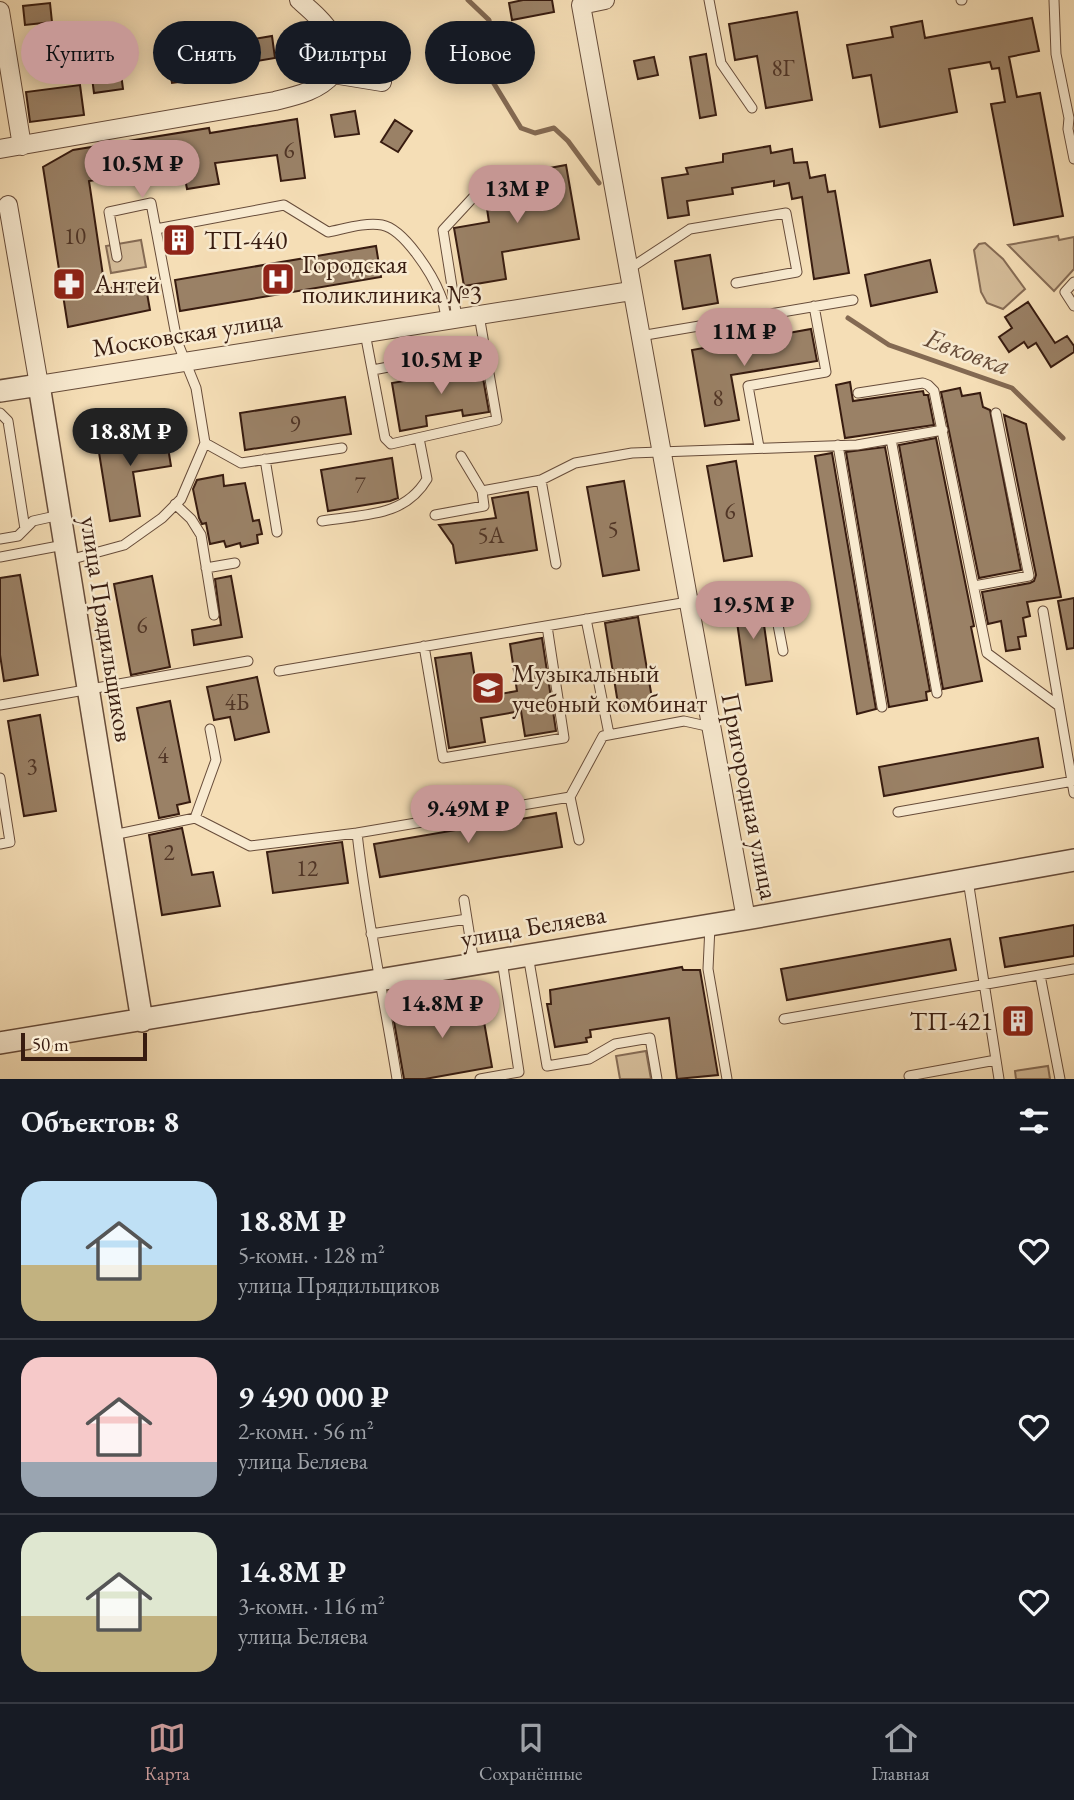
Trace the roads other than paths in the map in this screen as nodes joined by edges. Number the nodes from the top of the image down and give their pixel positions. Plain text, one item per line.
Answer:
1 (299, 0) edge
2 (606, 0) edge
3 (709, 0) edge
4 (1054, 0) edge
5 (0, 11) edge
6 (323, 21) edge
7 (321, 84) edge
8 (752, 108) dead end
9 (1072, 117) edge
10 (22, 146) junction
11 (0, 149) edge
12 (1074, 159) edge
13 (492, 177) dead end
14 (8, 205) dead end
15 (156, 229) junction
16 (117, 257) dead end
17 (627, 270) junction
18 (1074, 282) edge
19 (736, 283) dead end
20 (631, 291) junction
21 (853, 300) dead end
22 (814, 306) junction
23 (1074, 306) edge
24 (479, 315) junction
25 (452, 319) junction
26 (365, 333) junction
27 (640, 336) junction
28 (485, 348) junction
29 (186, 362) junction
30 (373, 370) junction
31 (39, 385) junction
32 (0, 391) edge
33 (858, 393) dead end
34 (0, 413) edge
35 (996, 413) dead end
36 (943, 430) junction
37 (419, 438) junction
38 (891, 439) junction
39 (205, 443) junction
40 (838, 445) junction
41 (758, 447) junction
42 (342, 448) dead end
43 (661, 452) junction
44 (461, 456) dead end
45 (265, 459) junction
46 (541, 480) junction
47 (482, 491) junction
48 (175, 504) junction
49 (435, 515) dead end
50 (60, 516) junction
51 (322, 521) dead end
52 (25, 528) junction
53 (277, 532) dead end
54 (0, 539) edge
55 (66, 553) junction
56 (0, 556) edge
57 (235, 563) dead end
58 (556, 564) dead end
59 (206, 568) junction
60 (974, 586) junction
61 (688, 601) junction
62 (1043, 611) dead end
63 (214, 615) dead end
64 (586, 619) junction
65 (547, 626) junction
66 (424, 646) junction
67 (783, 651) dead end
68 (248, 661) dead end
69 (278, 671) dead end
70 (88, 691) junction
71 (937, 693) dead end
72 (0, 705) edge
73 (1059, 706) junction
74 (882, 707) dead end
75 (711, 727) junction
76 (210, 729) dead end
77 (609, 734) junction
78 (0, 778) edge
79 (1073, 782) edge
80 (1074, 793) edge
81 (570, 797) junction
82 (898, 812) dead end
83 (195, 818) junction
84 (357, 833) junction
85 (111, 835) junction
86 (579, 840) dead end
87 (0, 844) edge
88 (1074, 860) edge
89 (968, 879) junction
90 (464, 900) dead end
91 (467, 919) junction
92 (746, 919) junction
93 (710, 925) junction
94 (371, 934) junction
95 (528, 955) junction
96 (502, 960) junction
97 (475, 964) junction
98 (1074, 969) edge
99 (1040, 975) junction
100 (381, 980) junction
101 (985, 984) junction
102 (784, 1019) dead end
103 (142, 1021) junction
104 (0, 1043) edge
105 (996, 1060) junction
106 (909, 1076) dead end
107 (397, 1079) edge
108 (480, 1079) edge
109 (657, 1079) edge
110 (727, 1079) edge
111 (999, 1079) edge
112 (1060, 1079) edge

1 - 6 street
2 - 17 street, Пригородная улица
3 - 8 lane
4 - 9 lane
5 - 10 street
7 - 10 street
9 - 12 lane
10 - 11 street
13 - 25 lane
14 - 31 street, улица Прядильщиков
15 - 16 lane
15 - 25 lane
15 - 29 lane
17 - 19 lane
17 - 20 street, Пригородная улица
18 - 23 lane
20 - 24 street, Московская улица
20 - 27 street, Пригородная улица
21 - 22 lane
22 - 27 lane
22 - 41 lane
24 - 25 street, Московская улица
24 - 28 lane
25 - 26 street, Московская улица
26 - 29 street, Московская улица
26 - 30 lane
27 - 43 street, Пригородная улица
28 - 30 lane
28 - 37 lane
29 - 31 street, Московская улица
29 - 39 lane
30 - 37 lane
31 - 32 street, Московская улица
31 - 50 street, улица Прядильщиков
33 - 36 lane
34 - 52 lane
35 - 60 lane
36 - 38 lane
36 - 60 lane
37 - 51 lane
38 - 40 lane
38 - 71 lane
39 - 45 lane
39 - 48 lane
40 - 41 lane
40 - 74 lane
41 - 43 lane
42 - 45 lane
43 - 46 lane
43 - 61 street, Пригородная улица
44 - 47 lane
45 - 53 lane
46 - 47 lane
46 - 58 lane
47 - 49 lane
48 - 55 lane
48 - 59 lane
50 - 52 lane
50 - 55 street, улица Прядильщиков
52 - 54 lane
55 - 56 lane
55 - 70 street, улица Прядильщиков
57 - 59 lane
59 - 63 lane
60 - 73 lane
61 - 64 lane
61 - 67 lane
61 - 75 street, Пригородная улица
62 - 73 lane
64 - 65 lane
64 - 77 lane
65 - 66 lane
65 - 66 lane
66 - 69 lane
68 - 70 lane
70 - 72 lane
70 - 85 street, улица Прядильщиков
73 - 79 lane
75 - 77 lane
75 - 92 street, Пригородная улица
76 - 83 lane
77 - 81 lane
78 - 87 lane
79 - 80 lane
79 - 82 lane
81 - 84 lane
81 - 86 lane
83 - 84 lane
83 - 85 lane
84 - 94 lane
85 - 103 street, улица Прядильщиков
88 - 89 street, улица Беляева
89 - 92 street, улица Беляева
89 - 101 lane
90 - 91 lane
91 - 94 lane
91 - 97 lane
92 - 93 street, улица Беляева
93 - 95 street, улица Беляева
93 - 110 lane
94 - 100 lane
95 - 96 street, улица Беляева
95 - 109 lane
96 - 97 street, улица Беляева
96 - 108 lane
97 - 100 street, улица Беляева
98 - 99 lane
99 - 101 lane
99 - 112 lane
100 - 103 street, улица Беляева
100 - 107 lane
101 - 102 lane
101 - 105 lane
103 - 104 street, улица Беляева
105 - 106 lane
105 - 111 lane

